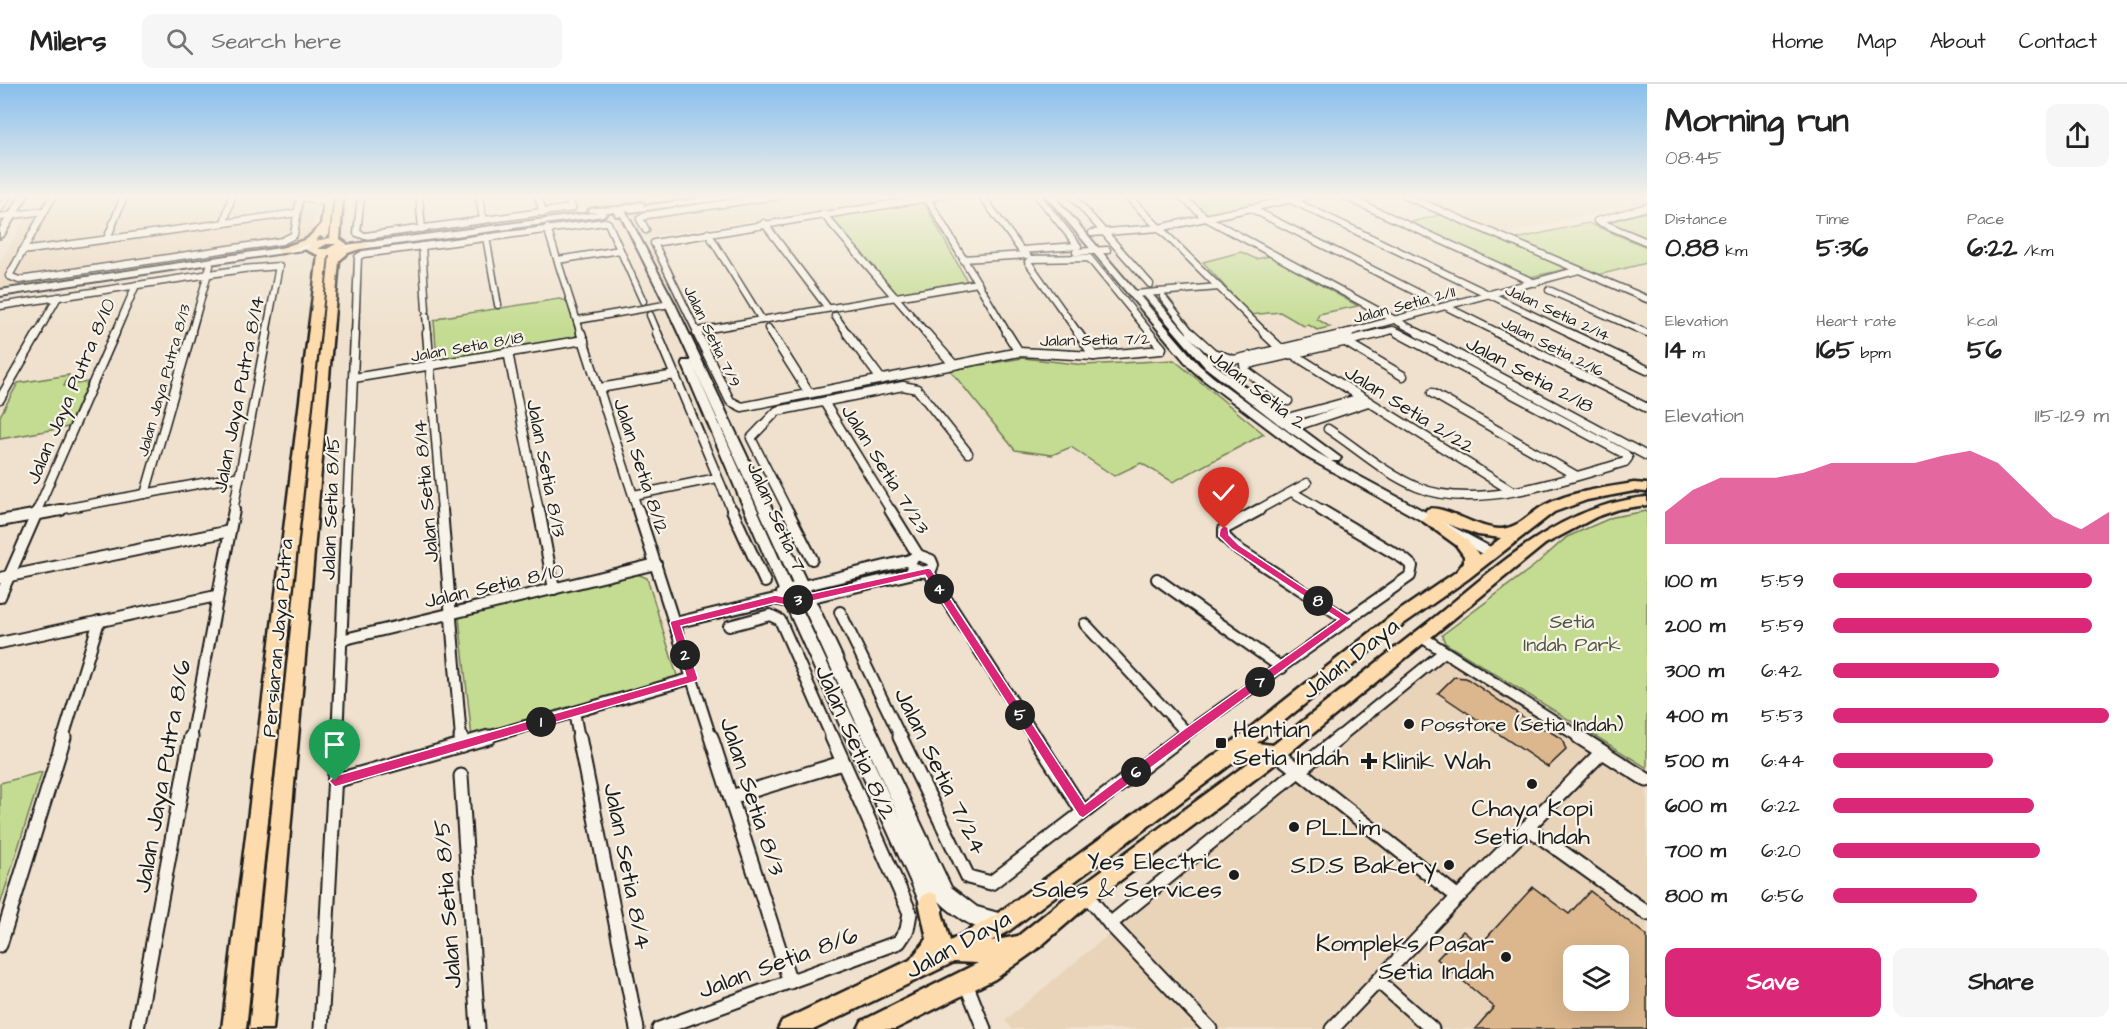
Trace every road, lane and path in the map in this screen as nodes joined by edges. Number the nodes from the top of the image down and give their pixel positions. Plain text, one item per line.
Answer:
1 (28, 240) edge
2 (107, 240) edge
3 (284, 240) edge
4 (311, 240) edge
5 (326, 240) edge
6 (331, 240) edge
7 (348, 240) edge
8 (408, 240) edge
9 (416, 240) edge
10 (464, 240) edge
11 (487, 240) edge
12 (551, 240) edge
13 (615, 240) edge
14 (634, 240) edge
15 (670, 240) edge
16 (712, 240) edge
17 (777, 240) edge
18 (845, 240) edge
19 (952, 240) edge
20 (1014, 240) edge
21 (1073, 240) edge
22 (1087, 240) edge
23 (1098, 240) edge
24 (1104, 240) edge
25 (1171, 240) edge
26 (1247, 240) edge
27 (1314, 240) edge
28 (1376, 240) edge
29 (1442, 240) edge
30 (1510, 240) edge
31 (422, 246) junction
32 (366, 247) junction
33 (327, 250) junction
34 (620, 250) junction
35 (22, 252) junction
36 (284, 252) junction
37 (1098, 253) junction
38 (963, 259) junction
39 (558, 260) junction
40 (155, 268) junction
41 (208, 270) junction
42 (1579, 270) junction
43 (978, 283) junction
44 (1535, 283) junction
45 (136, 285) junction
46 (1219, 287) junction
47 (1143, 290) junction
48 (1549, 290) dead end
49 (0, 293) edge
50 (1490, 295) junction
51 (58, 297) junction
52 (894, 297) junction
53 (1163, 297) dead end
54 (0, 299) edge
55 (1647, 299) edge
56 (643, 301) dead end
57 (1436, 302) dead end
58 (498, 305) dead end
59 (666, 305) junction
60 (0, 306) edge
61 (1447, 307) junction
62 (828, 308) junction
63 (650, 315) dead end
64 (835, 316) dead end
65 (578, 320) junction
66 (762, 320) junction
67 (1397, 321) junction
68 (768, 328) dead end
69 (697, 331) junction
70 (1647, 333) edge
71 (584, 340) junction
72 (1344, 341) junction
73 (1280, 348) junction
74 (508, 352) junction
75 (1019, 352) junction
76 (1291, 354) junction
77 (1094, 356) junction
78 (430, 365) junction
79 (954, 365) junction
80 (1647, 369) edge
81 (675, 375) junction
82 (1403, 376) dead end
83 (354, 378) junction
84 (882, 379) junction
85 (600, 388) junction
86 (809, 393) junction
87 (1432, 393) dead end
88 (0, 399) edge
89 (1364, 400) junction
90 (1288, 401) dead end
91 (824, 402) junction
92 (736, 405) joint
93 (1647, 408) edge
94 (1248, 409) junction
95 (1305, 412) junction
96 (1317, 420) junction
97 (1284, 424) junction
98 (1328, 429) dead end
99 (1300, 447) junction
100 (968, 453) dead end
101 (1647, 456) edge
102 (1575, 475) junction
103 (240, 476) junction
104 (717, 478) junction
105 (1307, 483) dead end
106 (1647, 488) edge
107 (1512, 491) junction
108 (1292, 492) junction
109 (145, 494) junction
110 (634, 495) junction
111 (1647, 501) edge
112 (36, 514) junction
113 (1430, 515) junction
114 (0, 521) edge
115 (1520, 529) junction
116 (230, 531) junction
117 (1540, 541) junction
118 (1497, 552) junction
119 (914, 558) junction
120 (812, 559) dead end
121 (656, 564) junction
122 (923, 572) junction
123 (1463, 574) junction
124 (4, 577) edge
125 (1496, 578) junction
126 (831, 579) junction
127 (1157, 579) dead end
128 (765, 582) dead end
129 (554, 589) junction
130 (837, 591) junction
131 (792, 595) junction
132 (216, 596) junction
133 (0, 597) edge
134 (840, 612) dead end
135 (451, 613) junction
136 (1346, 619) junction
137 (99, 621) junction
138 (675, 623) junction
139 (1085, 624) dead end
140 (729, 626) dead end
141 (1420, 636) junction
142 (341, 640) junction
143 (0, 643) edge
144 (1444, 652) junction
145 (1282, 668) junction
146 (693, 678) junction
147 (574, 712) junction
148 (1266, 725) junction
149 (1187, 733) junction
150 (462, 745) junction
151 (1234, 751) junction
152 (1602, 752) junction
153 (1276, 753) junction
154 (842, 763) junction
155 (1298, 770) junction
156 (461, 776) dead end
157 (1647, 780) edge
158 (335, 781) junction
159 (731, 797) junction
160 (1083, 812) junction
161 (1527, 827) junction
162 (1086, 894) junction
163 (1458, 897) junction
164 (937, 898) junction
165 (1647, 913) edge
166 (1002, 923) junction
167 (1110, 924) junction
168 (907, 930) joint
169 (1028, 942) junction
170 (0, 945) edge
171 (953, 951) junction
172 (911, 971) junction
173 (965, 981) junction
174 (1378, 981) junction
175 (790, 982) junction
176 (137, 1029) edge
177 (234, 1029) edge
178 (261, 1029) edge
179 (321, 1029) edge
180 (478, 1029) edge
181 (637, 1029) edge
182 (659, 1029) edge
183 (790, 1029) edge
184 (870, 1029) edge
185 (984, 1029) edge
186 (1210, 1029) edge
187 (1332, 1029) edge
188 (1432, 1029) edge

1 - 35 street
2 - 35 street
3 - 40 street
4 - 36 main road
5 - 33 main road
6 - 33 main road
7 - 32 main road
8 - 32 street
9 - 32 street
10 - 31 street
11 - 58 street
12 - 39 street, Jalan Setia 8/12
13 - 34 street
14 - 59 street, Jalan Setia 7
15 - 69 street, Jalan Setia 7/9
16 - 66 street
17 - 62 street
18 - 52 street
19 - 38 street
20 - 21 street
22 - 37 street, Jalan Setia 2
23 - 37 street, Jalan Setia 2
24 - 47 street
25 - 46 street
26 - 67 street, Jalan Setia 2/18
27 - 57 street
28 - 50 street, Jalan Setia 2/14
29 - 44 street
30 - 42 street
31 - 32 street
31 - 78 street, Jalan Setia 8/14
32 - 33 street
32 - 33 main road
32 - 83 street, Jalan Setia 8/15
33 - 36 street
33 - 36 main road
33 - 177 main road, Persiaran Jaya Putra
33 - 178 main road, Persiaran Jaya Putra
34 - 39 street
34 - 56 street
35 - 40 street
36 - 40 street
36 - 41 street
37 - 38 street
37 - 47 street, Jalan Setia 2
37 - 77 street, Jalan Setia 7/2
37 - 77 street
38 - 43 street
39 - 65 street, Jalan Setia 8/12
40 - 41 street
40 - 49 street
40 - 54 street
41 - 45 street
41 - 103 street, Jalan Jaya Putra 8/14
41 - 109 street, Jalan Jaya Putra 8/13
42 - 44 street, Jalan Setia 2/11
42 - 55 street
43 - 52 street
43 - 75 street
44 - 50 street, Jalan Setia 2/11
45 - 51 street
45 - 112 street, Jalan Jaya Putra 8/10
46 - 47 street
46 - 73 street
47 - 94 street, Jalan Setia 2
47 - 97 street, Jalan Setia 2
48 - 70 street
50 - 61 street, Jalan Setia 2/11
50 - 80 street, Jalan Setia 2/14
51 - 60 street
51 - 88 street
52 - 62 street
52 - 79 street
53 - 73 street, Jalan Setia 2/11
59 - 65 street
59 - 131 street, Jalan Setia 7
61 - 67 street, Jalan Setia 2/11
61 - 93 street, Jalan Setia 2/16
62 - 66 street
63 - 81 street
64 - 84 street
65 - 71 street, Jalan Setia 8/12
66 - 69 street
67 - 73 street, Jalan Setia 2/11
67 - 101 street, Jalan Setia 2/18
68 - 86 street
69 - 92 street, Jalan Setia 7/9
71 - 74 street, Jalan Setia 8/18
71 - 85 street, Jalan Setia 8/12
72 - 76 street
72 - 82 street
72 - 102 street
74 - 78 street, Jalan Setia 8/18
74 - 129 street, Jalan Setia 8/13
75 - 77 street, Jalan Setia 7/2
75 - 79 street, Jalan Setia 7/2
76 - 89 street, Jalan Setia 2/22
76 - 90 street
78 - 83 street, Jalan Setia 8/18
78 - 135 street, Jalan Setia 8/14
79 - 84 street, Jalan Setia 7/2
81 - 85 street
81 - 104 street
83 - 142 street, Jalan Setia 8/15
84 - 86 street, Jalan Setia 7/2
85 - 110 street, Jalan Setia 8/12
86 - 92 street, Jalan Setia 7/2
87 - 102 street
89 - 95 street
89 - 96 street
89 - 107 street, Jalan Setia 2/22
91 - 100 street
91 - 119 street, Jalan Setia 7/23
91 - 120 street
94 - 97 street
94 - 99 street, Jalan Setia 2
95 - 96 street
95 - 97 street
96 - 97 street
97 - 99 street
97 - 113 street, Jalan Setia 2
98 - 107 street
99 - 113 street, Jalan Setia 2
102 - 107 street
103 - 109 street
103 - 116 street, Jalan Jaya Putra 8/14
104 - 110 street
104 - 128 street
105 - 108 street
106 - 115 main road, Jalan Daya
108 - 136 street, Jalan Setia 7/24
108 - 136 street
109 - 112 street
110 - 121 street, Jalan Setia 8/12
111 - 117 main road, Jalan Daya
112 - 114 street
112 - 124 street, Jalan Jaya Putra 8/10
113 - 115 main road
113 - 118 street, Jalan Setia 2
113 - 123 main road
115 - 118 main road, Jalan Daya
116 - 124 street
116 - 132 street, Jalan Jaya Putra 8/6
117 - 118 main road
117 - 125 main road, Jalan Daya
118 - 123 main road, Jalan Daya
118 - 125 main road
119 - 122 street
119 - 122 street
119 - 126 street
121 - 129 street, Jalan Setia 8/10
121 - 138 street, Jalan Setia 8/12
122 - 130 street
122 - 160 street
123 - 148 main road, Jalan Daya
124 - 133 street, Jalan Jaya Putra 8/10
125 - 141 main road, Jalan Daya
126 - 130 street
126 - 131 street
127 - 145 street
129 - 135 street, Jalan Setia 8/10
130 - 131 street
131 - 138 street
131 - 164 street, Jalan Setia 7
132 - 137 street
132 - 176 street, Jalan Jaya Putra 8/6
134 - 160 street, Jalan Setia 7/24
135 - 142 street, Jalan Setia 8/10
135 - 150 street, Jalan Setia 8/14
136 - 145 street, Jalan Setia 7/24
137 - 143 street
137 - 170 street
138 - 146 street, Jalan Setia 8/3
139 - 149 street
140 - 154 street, Jalan Setia 8/2
141 - 144 street
141 - 153 main road, Jalan Daya
142 - 158 street, Jalan Setia 8/15
144 - 152 street
144 - 155 street
145 - 149 street, Jalan Setia 7/24
146 - 147 street
146 - 159 street, Jalan Setia 8/3
147 - 150 street
147 - 181 street, Jalan Setia 8/4
148 - 151 main road, Jalan Daya
148 - 153 main road
149 - 160 street, Jalan Setia 7/24
150 - 158 street
151 - 153 main road
151 - 166 main road, Jalan Daya
152 - 157 street
152 - 161 street
153 - 155 street
153 - 162 main road, Jalan Daya
154 - 159 street
154 - 168 street, Jalan Setia 8/2
155 - 163 street
155 - 167 street
156 - 180 street, Jalan Setia 8/5
158 - 179 street
159 - 175 street, Jalan Setia 8/3
161 - 163 street
161 - 165 street
162 - 167 street
162 - 169 main road, Jalan Daya
163 - 174 street
164 - 166 street
164 - 171 street, Jalan Setia 7
164 - 172 main road
166 - 171 main road, Jalan Daya
167 - 186 street
168 - 175 street, Jalan Setia 8/6
169 - 171 main road
169 - 173 main road, Jalan Daya
171 - 172 main road, Jalan Daya
172 - 183 main road, Jalan Daya
173 - 184 main road, Jalan Daya
173 - 185 street
174 - 187 street
174 - 188 street
175 - 182 street, Jalan Setia 8/6

